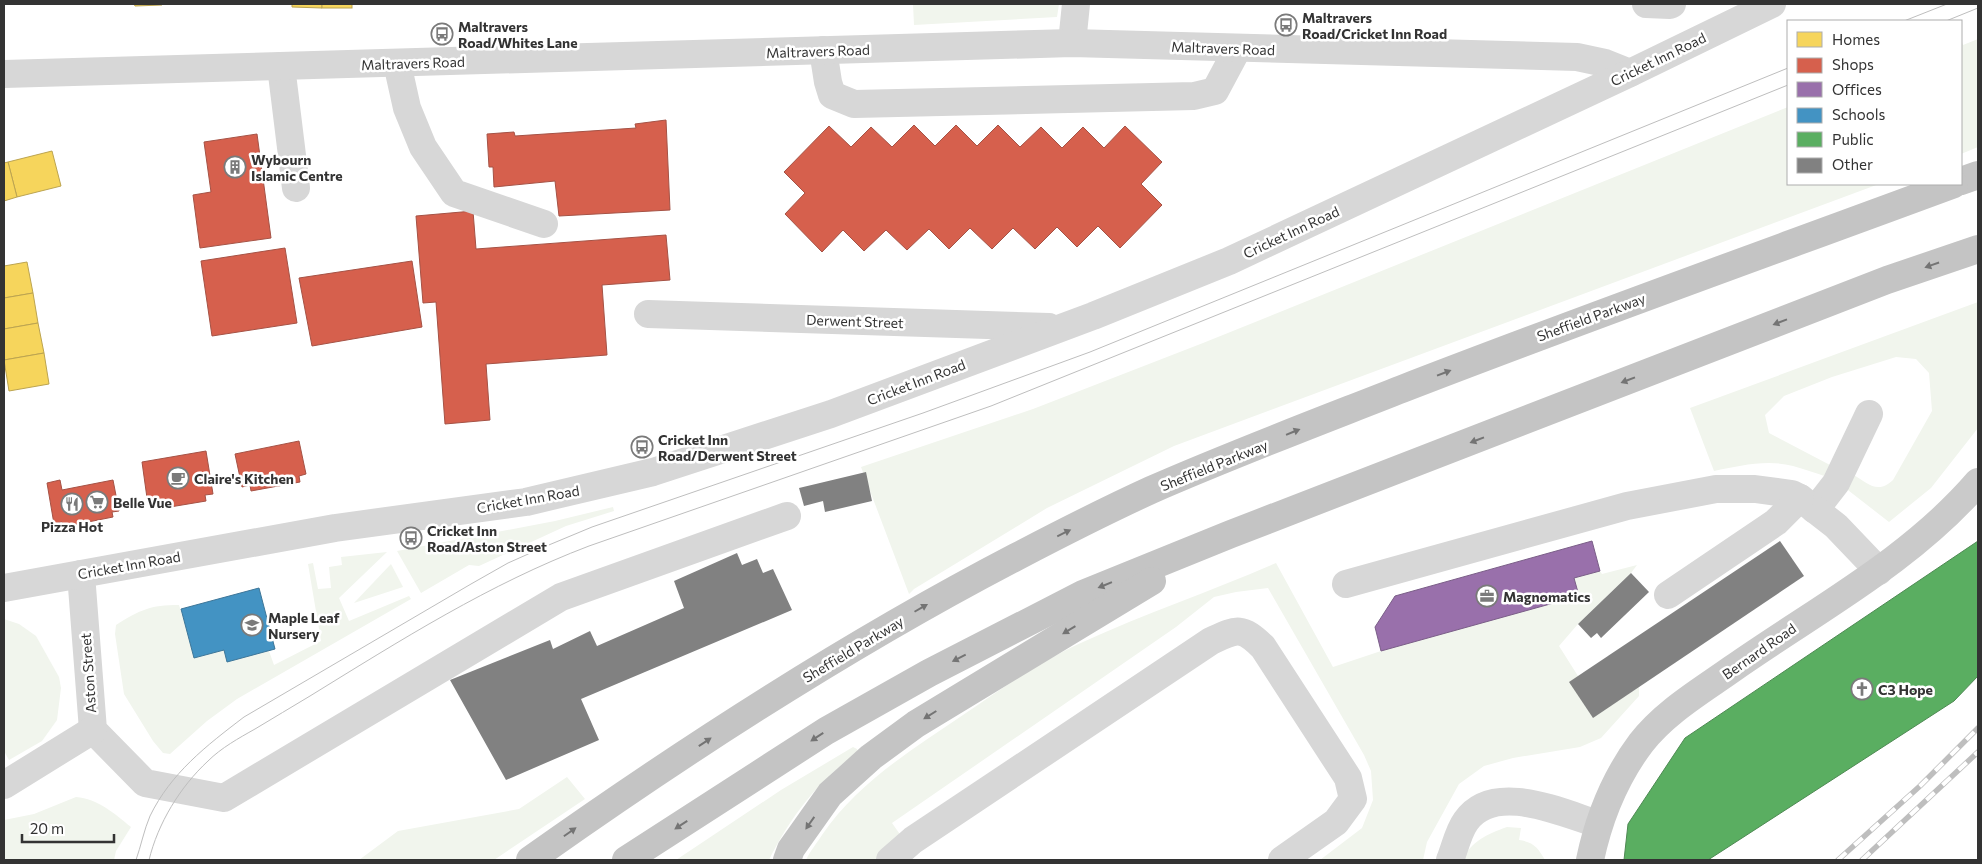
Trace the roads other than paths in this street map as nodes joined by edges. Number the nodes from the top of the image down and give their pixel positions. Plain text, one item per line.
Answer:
1 (1076, 4) edge
2 (1646, 4) edge
3 (1672, 4) edge
4 (1772, 4) edge
5 (1739, 11) edge
6 (1072, 43) junction
7 (1238, 48) junction
8 (823, 50) junction
9 (397, 63) junction
10 (281, 66) junction
11 (1630, 73) junction
12 (4, 74) edge
13 (1978, 175) edge
14 (1962, 181) edge
15 (1951, 185) edge
16 (296, 188) dead end
17 (544, 224) dead end
18 (1978, 249) edge
19 (648, 314) dead end
20 (1063, 327) junction
21 (1869, 414) dead end
22 (1978, 482) edge
23 (1807, 504) junction
24 (787, 516) dead end
25 (1231, 534) junction
26 (1879, 570) junction
27 (81, 574) junction
28 (5, 580) edge
29 (1346, 584) dead end
30 (1668, 595) dead end
31 (92, 730) junction
32 (4, 785) edge
33 (1598, 824) junction
34 (530, 860) edge
35 (626, 860) edge
36 (787, 860) edge
37 (890, 860) edge
38 (1282, 860) edge
39 (1450, 860) edge
40 (1590, 860) edge

1 - 6 street
2 - 3 street
4 - 5 street, Cricket Inn Road
5 - 11 street, Cricket Inn Road
6 - 7 street, Maltravers Road
6 - 8 street, Maltravers Road
7 - 8 street
7 - 11 street, Maltravers Road
8 - 9 street, Maltravers Road
9 - 10 street, Maltravers Road
9 - 17 street
10 - 12 street, Maltravers Road
10 - 16 street
11 - 20 street, Cricket Inn Road
13 - 14 highway
34 -> 15 highway, Sheffield Parkway
18 -> 25 highway
19 - 20 street, Derwent Street
20 - 27 street, Cricket Inn Road
21 - 23 street
22 - 26 main road, Bernard Road
23 - 26 street
23 - 29 street
23 - 30 street
24 - 31 street, Aston Street
25 -> 35 highway
25 -> 36 highway
26 - 33 main road, Bernard Road
27 - 28 street, Cricket Inn Road
27 - 31 street, Aston Street
31 - 32 street
33 - 39 street
33 - 40 main road, Bernard Road
37 - 38 street

